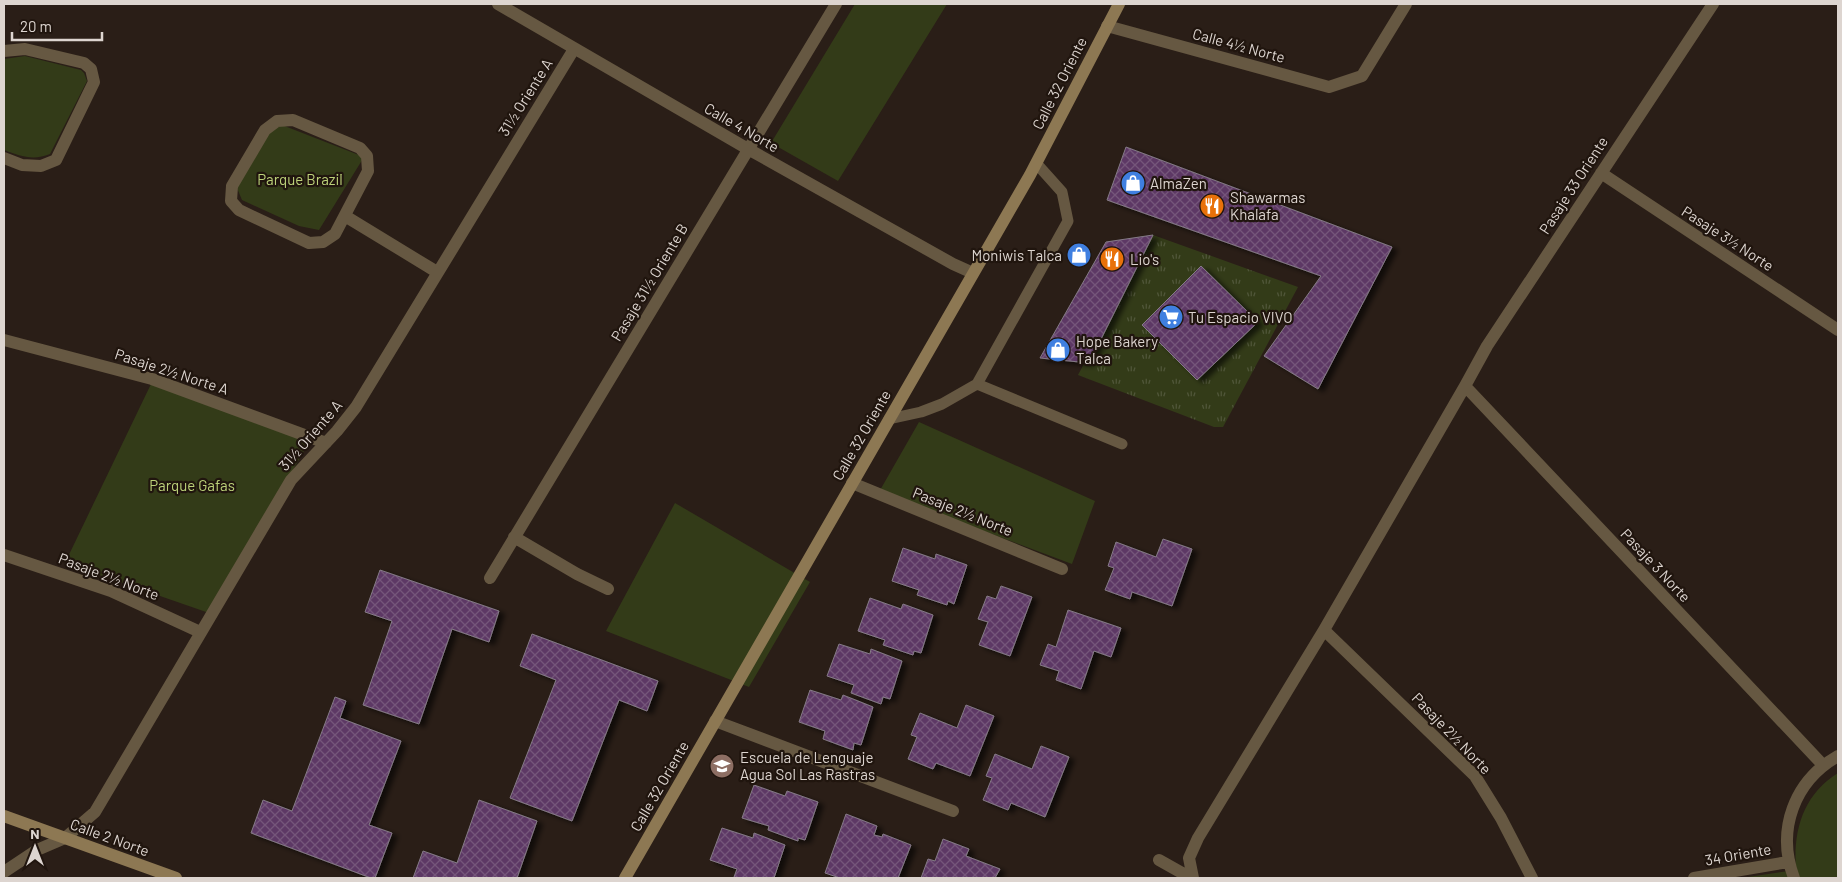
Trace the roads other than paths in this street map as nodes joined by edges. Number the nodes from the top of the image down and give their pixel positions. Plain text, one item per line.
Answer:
1 (498, 4) edge
2 (836, 4) edge
3 (1119, 4) edge
4 (1406, 4) edge
5 (1713, 4) edge
6 (1107, 26) junction
7 (574, 48) junction
8 (4, 51) edge
9 (748, 149) junction
10 (4, 158) edge
11 (1036, 163) junction
12 (1601, 173) junction
13 (345, 216) junction
14 (437, 272) junction
15 (973, 273) junction
16 (1838, 330) edge
17 (4, 340) edge
18 (977, 384) junction
19 (1465, 386) junction
20 (889, 419) junction
21 (326, 443) junction
22 (1122, 444) dead end
23 (852, 482) junction
24 (514, 537) junction
25 (4, 555) edge
26 (1062, 569) dead end
27 (490, 578) dead end
28 (608, 589) dead end
29 (1324, 630) junction
30 (200, 632) junction
31 (715, 721) junction
32 (1838, 756) edge
33 (1823, 765) junction
34 (952, 811) dead end
35 (4, 816) edge
36 (65, 838) junction
37 (1159, 860) dead end
38 (1788, 862) junction
39 (4, 872) edge
40 (176, 878) edge
41 (625, 878) edge
42 (1192, 878) edge
43 (1532, 878) edge
44 (1694, 878) edge
45 (1794, 878) edge

1 - 7 street, Calle 4 Norte
2 - 9 street, Pasaje 31½ Oriente B
3 - 6 street, Calle 32 Oriente
4 - 6 street, Calle 4½ Norte
5 - 12 street, Pasaje 33 Oriente
6 - 11 street, Calle 32 Oriente
7 - 9 street, Calle 4 Norte
7 - 14 street, 31½ Oriente A
8 - 10 street
9 - 15 street, Calle 4 Norte
9 - 24 street, Pasaje 31½ Oriente B
11 - 15 street, Calle 32 Oriente
11 - 18 lane
12 - 16 street, Pasaje 3½ Norte
12 - 19 street, Pasaje 33 Oriente
13 - 13 street
13 - 14 street
14 - 21 street, 31½ Oriente A
15 - 20 street, Calle 32 Oriente
17 - 21 street, Pasaje 2½ Norte A
18 - 20 lane
18 - 22 lane
19 - 29 street, Pasaje 33 Oriente
19 - 33 street, Pasaje 3 Norte
20 - 23 street, Calle 32 Oriente
21 - 30 street, 31½ Oriente A
23 - 26 street, Pasaje 2½ Norte
23 - 31 street, Calle 32 Oriente
24 - 27 street, Pasaje 31½ Oriente B
24 - 28 street
25 - 30 street, Pasaje 2½ Norte
29 - 42 street, Pasaje 33 Oriente
29 - 43 street, Pasaje 2½ Norte
30 - 36 street, 31½ Oriente A
31 - 34 street
31 - 41 street, Calle 32 Oriente
32 - 33 street, 34 Oriente
33 - 38 street, 34 Oriente
35 - 36 street, Calle 2 Norte
36 - 39 street, 31½ Oriente A
36 - 40 street, Calle 2 Norte
37 - 42 street
38 - 44 street, 34 Oriente
38 - 45 street, 34 Oriente

